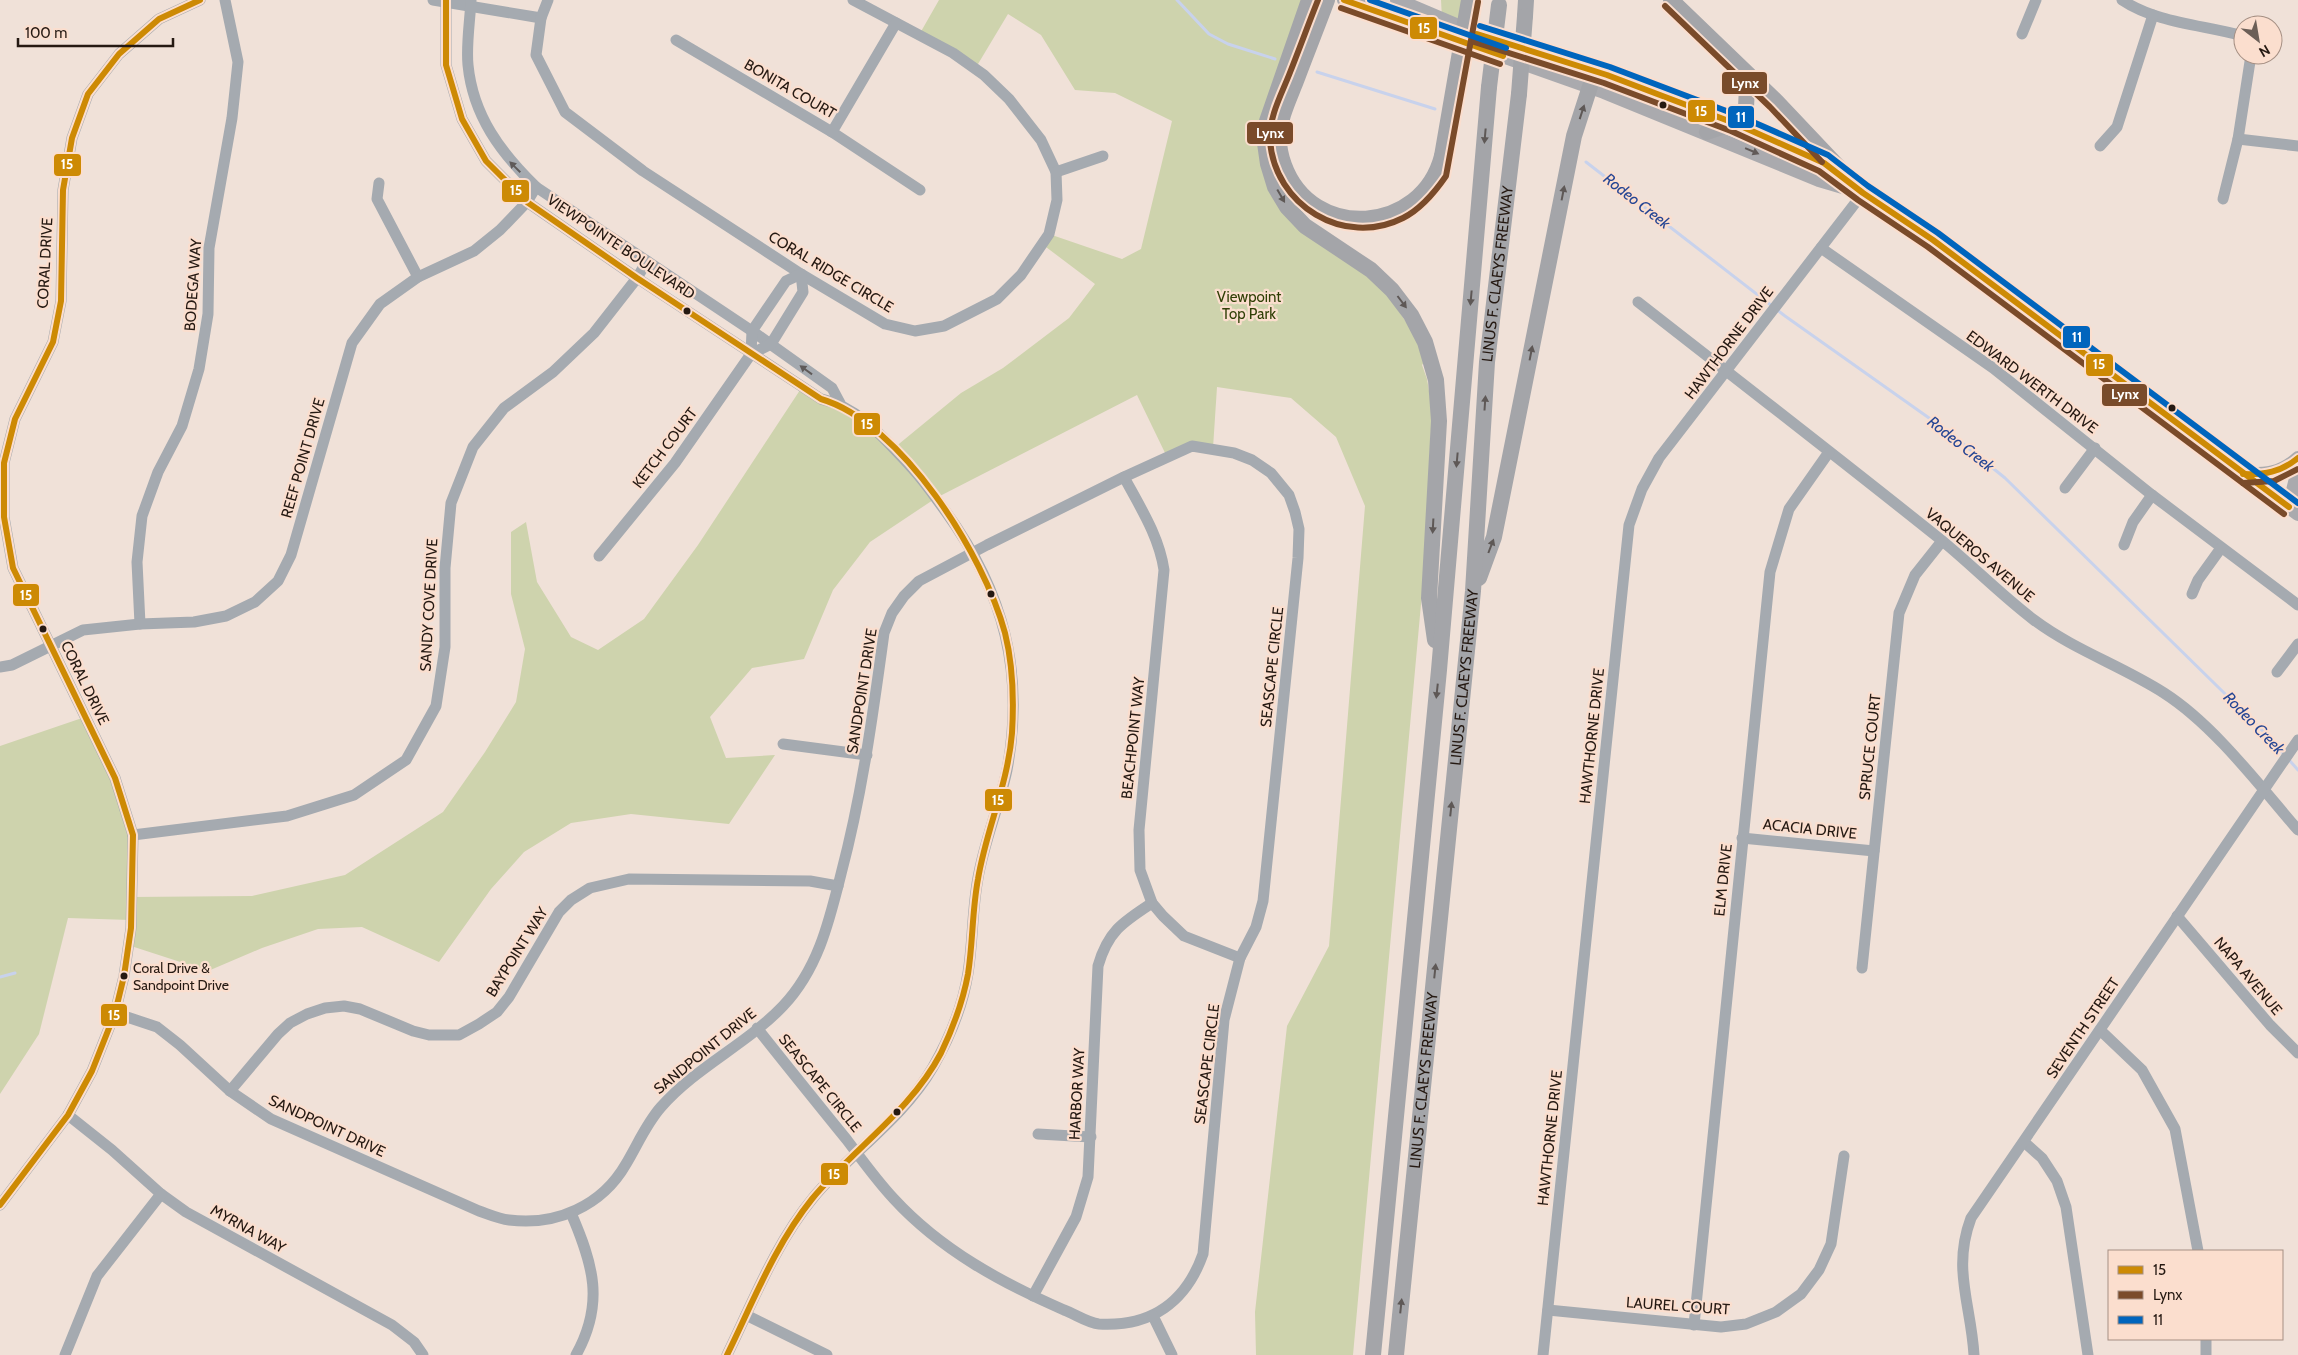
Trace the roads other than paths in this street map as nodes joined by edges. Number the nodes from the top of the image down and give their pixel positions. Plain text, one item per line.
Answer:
1 (200, 0) edge
2 (224, 0) edge
3 (433, 0) edge
4 (548, 0) edge
5 (854, 0) edge
6 (1309, 0) edge
7 (1327, 0) edge
8 (1344, 0) edge
9 (1397, 0) edge
10 (1469, 0) edge
11 (1671, 0) edge
12 (2036, 0) edge
13 (2122, 0) edge
14 (446, 1) edge
15 (470, 3) edge
16 (1499, 3) edge
17 (1526, 8) edge
18 (2153, 15) junction
19 (541, 18) junction
20 (896, 23) junction
21 (2022, 34) dead end
22 (2233, 34) edge
23 (676, 40) dead end
24 (1732, 59) junction
25 (2249, 65) edge
26 (1595, 71) junction
27 (1590, 87) junction
28 (1734, 123) junction
29 (832, 132) junction
30 (1707, 132) junction
31 (2238, 139) junction
32 (2100, 146) dead end
33 (2298, 146) edge
34 (1103, 156) dead end
35 (1056, 172) junction
36 (379, 183) dead end
37 (536, 187) junction
38 (920, 190) dead end
39 (1863, 193) junction
40 (2223, 199) dead end
41 (527, 202) junction
42 (1821, 248) junction
43 (647, 261) junction
44 (801, 274) junction
45 (418, 277) junction
46 (637, 278) junction
47 (1638, 302) dead end
48 (752, 330) junction
49 (771, 344) junction
50 (750, 354) junction
51 (1726, 371) junction
52 (840, 403) junction
53 (2095, 448) junction
54 (1829, 452) junction
55 (2298, 458) edge
56 (2298, 470) edge
57 (2243, 474) junction
58 (1124, 477) junction
59 (2065, 488) dead end
60 (2152, 495) junction
61 (2295, 508) edge
62 (1942, 541) junction
63 (2124, 545) dead end
64 (2221, 548) junction
65 (973, 552) junction
66 (599, 556) dead end
67 (1473, 591) junction
68 (2192, 594) dead end
69 (2298, 604) edge
70 (140, 624) junction
71 (2298, 644) edge
72 (50, 647) junction
73 (0, 667) edge
74 (1439, 670) junction
75 (2277, 672) dead end
76 (2297, 742) edge
77 (783, 744) dead end
78 (867, 755) junction
79 (2264, 790) junction
80 (2298, 830) edge
81 (133, 835) junction
82 (1742, 838) junction
83 (1874, 851) junction
84 (838, 886) junction
85 (1152, 903) junction
86 (2177, 916) junction
87 (1240, 958) junction
88 (1862, 968) dead end
89 (115, 1013) junction
90 (757, 1028) junction
91 (2100, 1030) junction
92 (2298, 1053) edge
93 (230, 1091) junction
94 (68, 1115) junction
95 (1038, 1134) dead end
96 (1091, 1137) junction
97 (2024, 1142) junction
98 (857, 1153) junction
99 (1844, 1156) dead end
100 (161, 1194) junction
101 (0, 1205) edge
102 (572, 1214) junction
103 (2198, 1250) edge
104 (1033, 1296) junction
105 (1548, 1310) junction
106 (746, 1315) junction
107 (1153, 1316) junction
108 (1694, 1325) junction
109 (2206, 1340) edge
110 (65, 1355) edge
111 (423, 1355) edge
112 (576, 1355) edge
113 (727, 1355) edge
114 (827, 1355) edge
115 (1172, 1355) edge
116 (1373, 1355) edge
117 (1396, 1355) edge
118 (1543, 1355) edge
119 (1974, 1355) edge
120 (2088, 1355) edge
121 (2206, 1355) edge

1 - 72 street, CORAL DRIVE
2 - 70 street, BODEGA WAY
3 - 14 street
4 - 19 street, CORAL RIDGE CIRCLE
5 - 20 street, CORAL RIDGE CIRCLE
6 -> 74 highway
7 - 10 highway, bridge
8 - 27 main road
9 - 26 main road
11 - 24 highway
12 - 21 street
13 - 18 street
14 - 15 street
14 - 41 street, VIEWPOINTE BOULEVARD
15 - 19 street
37 -> 15 street, VIEWPOINTE BOULEVARD
16 -> 74 highway, LINUS F. CLAEYS FREEWAY, bridge
67 -> 17 highway, LINUS F. CLAEYS FREEWAY, bridge
18 - 22 street
18 - 32 street
19 - 44 street, CORAL RIDGE CIRCLE
20 - 29 street, BONITA COURT
20 - 35 street, CORAL RIDGE CIRCLE
23 - 29 street, BONITA COURT
24 - 28 highway
24 - 39 highway
25 - 31 street
26 - 27 highway
26 - 28 main road
27 - 30 main road
67 -> 27 highway
28 - 30 highway
28 - 39 main road
29 - 38 street
30 -> 39 main road
31 - 33 street
31 - 40 street
34 - 35 street
35 - 44 street, CORAL RIDGE CIRCLE
36 - 45 street
37 - 41 street, REEF POINT DRIVE
37 - 43 street, VIEWPOINTE BOULEVARD
39 - 42 street, HAWTHORNE DRIVE
39 - 57 main road
41 - 45 street, REEF POINT DRIVE
41 - 46 street, VIEWPOINTE BOULEVARD
42 - 51 street, HAWTHORNE DRIVE
42 - 53 street, EDWARD WERTH DRIVE
43 - 46 street, SANDY COVE DRIVE
43 - 48 street, VIEWPOINTE BOULEVARD
44 - 48 street
44 - 49 street
45 - 70 street, REEF POINT DRIVE
46 - 50 street, VIEWPOINTE BOULEVARD
46 - 81 street, SANDY COVE DRIVE
47 - 51 street, VAQUEROS AVENUE
48 - 49 street, VIEWPOINTE BOULEVARD
48 - 50 street
49 - 50 street
52 -> 49 street, VIEWPOINTE BOULEVARD
50 - 52 street, VIEWPOINTE BOULEVARD
50 - 66 street, KETCH COURT
51 - 54 street, VAQUEROS AVENUE
51 - 105 street, HAWTHORNE DRIVE
52 - 65 street, VIEWPOINTE BOULEVARD
53 - 59 street
53 - 60 street, EDWARD WERTH DRIVE
54 - 62 street, VAQUEROS AVENUE
54 - 82 street, ELM DRIVE
55 - 57 main road
56 - 61 main road
57 - 61 main road
58 - 65 street, SEASCAPE CIRCLE
58 - 85 street, BEACHPOINT WAY
58 - 87 street, SEASCAPE CIRCLE
60 - 63 street
60 - 64 street, EDWARD WERTH DRIVE
62 - 79 street, VAQUEROS AVENUE
62 - 83 street, SPRUCE COURT
64 - 68 street
64 - 69 street, EDWARD WERTH DRIVE
65 - 78 street, SANDPOINT DRIVE
65 - 98 street, VIEWPOINTE BOULEVARD
117 -> 67 highway, LINUS F. CLAEYS FREEWAY
70 - 72 street, REEF POINT DRIVE
71 - 75 street
72 - 73 street, REEF POINT DRIVE
72 - 81 street, CORAL DRIVE
74 -> 116 highway, LINUS F. CLAEYS FREEWAY
76 - 79 street, SEVENTH STREET
77 - 78 street
78 - 84 street, SANDPOINT DRIVE
79 - 80 street, VAQUEROS AVENUE
79 - 86 street, SEVENTH STREET
81 - 89 street, CORAL DRIVE
82 - 83 street, ACACIA DRIVE
82 - 108 street, ELM DRIVE
83 - 88 street, SPRUCE COURT
84 - 90 street, SANDPOINT DRIVE
84 - 93 street, BAYPOINT WAY
85 - 87 street, BEACHPOINT WAY
85 - 96 street, HARBOR WAY
86 - 91 street, SEVENTH STREET
86 - 92 street, NAPA AVENUE
87 - 107 street, SEASCAPE CIRCLE
89 - 93 street, SANDPOINT DRIVE
89 - 94 street, CORAL DRIVE
90 - 98 street, SEASCAPE CIRCLE
90 - 102 street, SANDPOINT DRIVE
91 - 97 street, SEVENTH STREET
91 - 103 street
93 - 102 street, SANDPOINT DRIVE
94 - 100 street, MYRNA WAY
94 - 101 street, CORAL DRIVE
95 - 96 street
96 - 104 street, HARBOR WAY
97 - 119 street, SEVENTH STREET
97 - 120 street
98 - 104 street, SEASCAPE CIRCLE
98 - 106 street, VIEWPOINTE BOULEVARD
99 - 108 street, LAUREL COURT
100 - 110 street
100 - 111 street, MYRNA WAY
102 - 112 street
104 - 107 street, SEASCAPE CIRCLE
105 - 108 street, LAUREL COURT
105 - 118 street, HAWTHORNE DRIVE
106 - 113 street, VIEWPOINTE BOULEVARD
106 - 114 street
107 - 115 street
109 - 121 street

